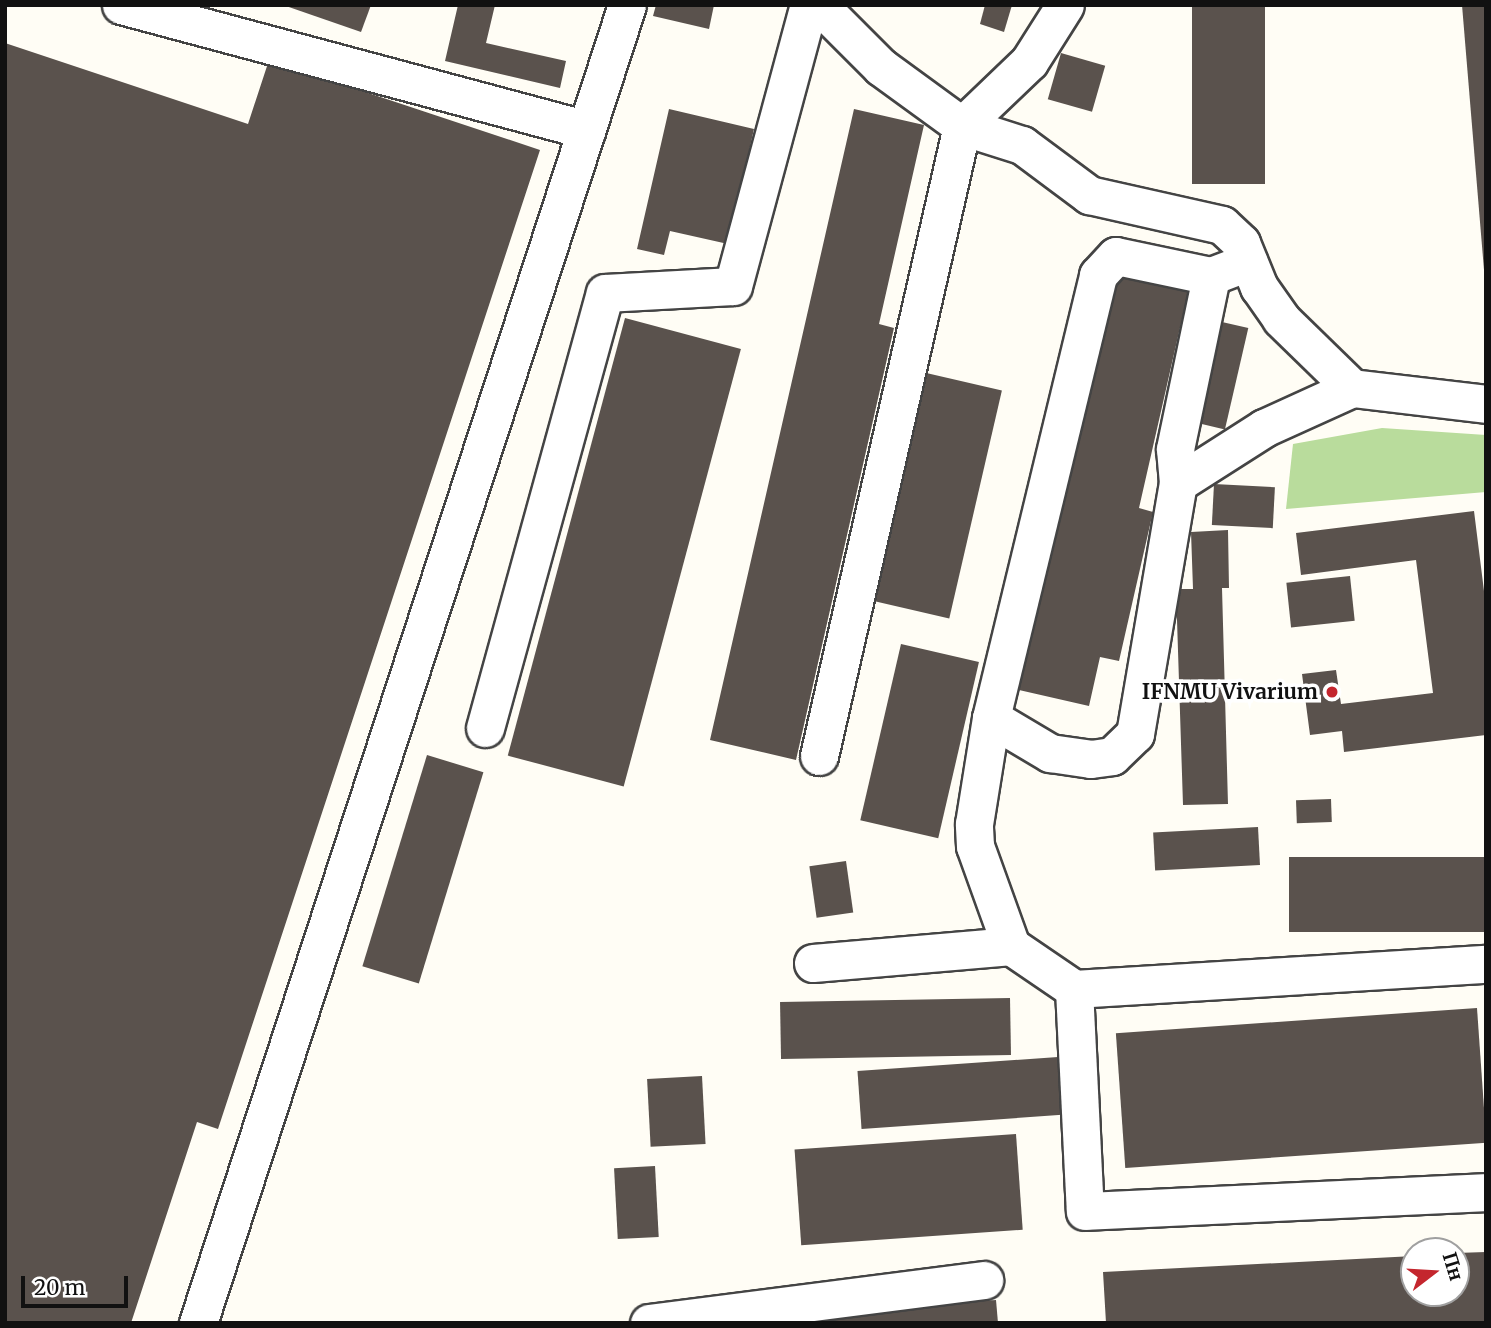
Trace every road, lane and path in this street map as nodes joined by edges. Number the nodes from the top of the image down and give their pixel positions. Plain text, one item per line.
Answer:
1 (121, 5) edge
2 (627, 5) edge
3 (809, 5) edge
4 (819, 5) edge
5 (1065, 5) edge
6 (962, 126) junction
7 (586, 130) junction
8 (1248, 262) junction
9 (1211, 275) junction
10 (1352, 388) junction
11 (1486, 404) edge
12 (1178, 483) junction
13 (991, 718) junction
14 (485, 728) dead end
15 (819, 756) dead end
16 (1011, 946) junction
17 (813, 962) dead end
18 (1486, 964) edge
19 (1074, 989) junction
20 (1486, 1192) edge
21 (984, 1280) dead end
22 (198, 1323) edge
23 (649, 1323) edge

1 - 7 lane
2 - 7 lane
3 - 14 lane
4 - 6 lane
5 - 6 lane
6 - 8 lane
6 - 15 lane
7 - 22 lane
8 - 9 lane
8 - 10 lane
9 - 12 lane
9 - 13 lane
10 - 11 lane
10 - 12 lane
12 - 13 lane
13 - 16 lane
16 - 17 lane
16 - 19 lane
18 - 19 lane
19 - 20 lane
21 - 23 lane

